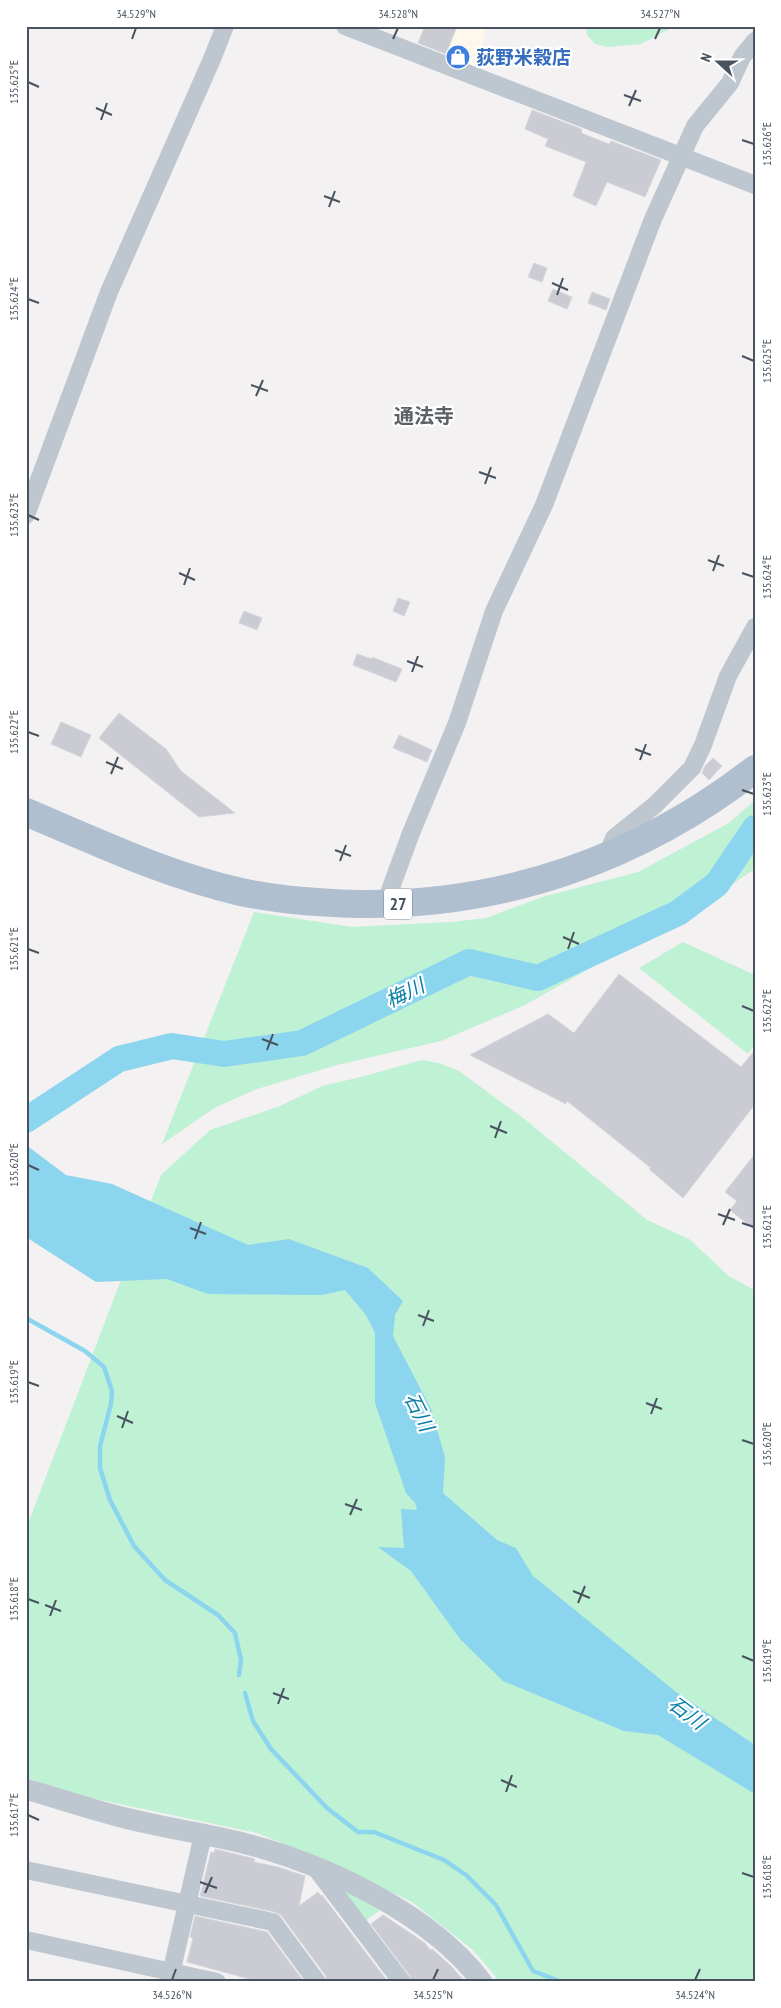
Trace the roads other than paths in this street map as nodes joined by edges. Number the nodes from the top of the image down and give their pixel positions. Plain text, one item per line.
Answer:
1 (225, 26) edge
2 (345, 26) edge
3 (755, 41) edge
4 (682, 158) junction
5 (755, 185) edge
6 (26, 515) edge
7 (755, 626) edge
8 (755, 769) edge
9 (26, 812) edge
10 (606, 856) junction
11 (385, 904) junction
12 (26, 1789) edge
13 (203, 1835) junction
14 (315, 1867) junction
15 (26, 1870) edge
16 (187, 1904) junction
17 (26, 1940) edge
18 (170, 1977) edge
19 (216, 1982) edge
20 (316, 1982) edge
21 (402, 1982) edge
22 (482, 1982) edge

1 - 6 street
2 - 4 street
3 - 4 street
4 - 5 street
4 - 11 street
7 - 10 street
8 - 10 main road, 27
9 - 11 main road, 27
10 - 11 main road, 27
12 - 13 street
13 - 14 street
13 - 16 street
14 - 21 street
14 - 22 street
15 - 16 street
16 - 18 street
16 - 20 street
17 - 18 street
18 - 19 street

